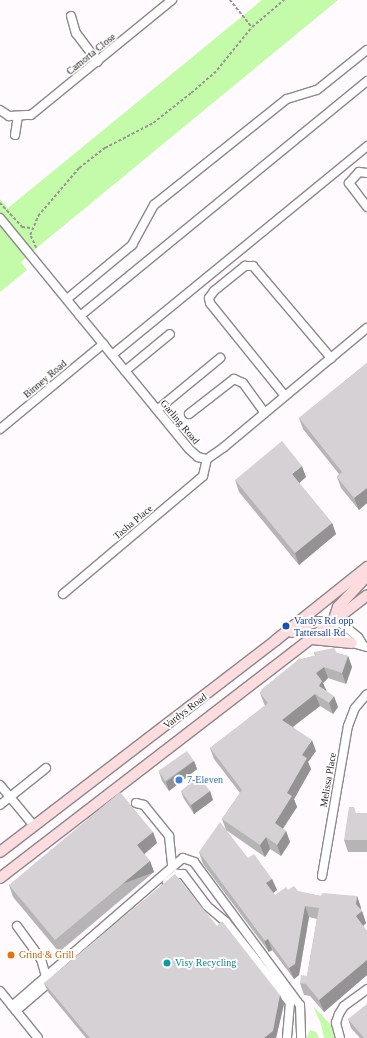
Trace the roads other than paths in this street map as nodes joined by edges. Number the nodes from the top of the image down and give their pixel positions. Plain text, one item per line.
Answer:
1 (172, 0) edge
2 (71, 16) dead end
3 (367, 50) edge
4 (98, 62) junction
5 (367, 81) edge
6 (0, 110) edge
7 (18, 117) junction
8 (15, 135) dead end
9 (367, 146) edge
10 (367, 173) edge
11 (367, 207) edge
12 (0, 218) edge
13 (67, 299) junction
14 (80, 316) junction
15 (367, 328) edge
16 (170, 334) dead end
17 (103, 344) junction
18 (112, 355) junction
19 (220, 358) dead end
20 (331, 358) junction
21 (125, 371) junction
22 (285, 396) junction
23 (157, 410) junction
24 (265, 413) junction
25 (189, 414) dead end
26 (0, 429) edge
27 (207, 459) junction
28 (367, 567) edge
29 (367, 576) edge
30 (63, 594) dead end
31 (367, 595) edge
32 (333, 622) junction
33 (312, 639) junction
34 (276, 640) junction
35 (352, 643) junction
36 (365, 646) edge
37 (367, 694) edge
38 (46, 768) dead end
39 (0, 785) edge
40 (10, 797) junction
41 (136, 803) dead end
42 (0, 805) edge
43 (34, 826) junction
44 (0, 852) edge
45 (172, 868) junction
46 (322, 876) dead end
47 (0, 878) edge
48 (17, 926) dead end
49 (46, 976) junction
50 (367, 989) edge
51 (0, 991) edge
52 (14, 1008) junction
53 (38, 1038) edge
54 (287, 1038) edge
55 (301, 1038) edge
56 (340, 1038) edge

1 - 4 street, Camorta Close
2 - 4 street
3 - 13 street
4 - 7 street, Camorta Close
5 - 14 street
6 - 7 street
7 - 8 street
9 - 18 street
10 - 11 street
12 - 13 street, Garling Road
13 - 14 street, Garling Road
14 - 17 street, Garling Road
15 - 20 street
16 - 21 street
17 - 18 street, Garling Road
17 - 26 street, Binney Road
18 - 21 street, Garling Road
19 - 23 street
20 - 22 street
20 - 22 street
21 - 23 street, Garling Road
22 - 24 street
23 - 27 street, Garling Road
24 - 25 street
24 - 27 street
27 - 30 street, Tasha Place
28 - 34 main road, Vardys Road
29 - 32 main road
31 - 32 main road, Vardys Road
32 - 33 main road, Vardys Road
32 - 34 main road
32 - 35 street
32 - 36 street
33 - 35 main road
33 - 47 main road, Vardys Road
34 - 43 main road, Vardys Road
35 - 36 street
37 - 46 street, Melissa Place
38 - 40 street
39 - 40 street
40 - 42 street
40 - 43 street
41 - 45 street
43 - 44 main road, Vardys Road
45 - 49 street
45 - 55 street
48 - 49 street
49 - 52 street
50 - 56 street
51 - 52 street
52 - 53 street
52 - 54 street

